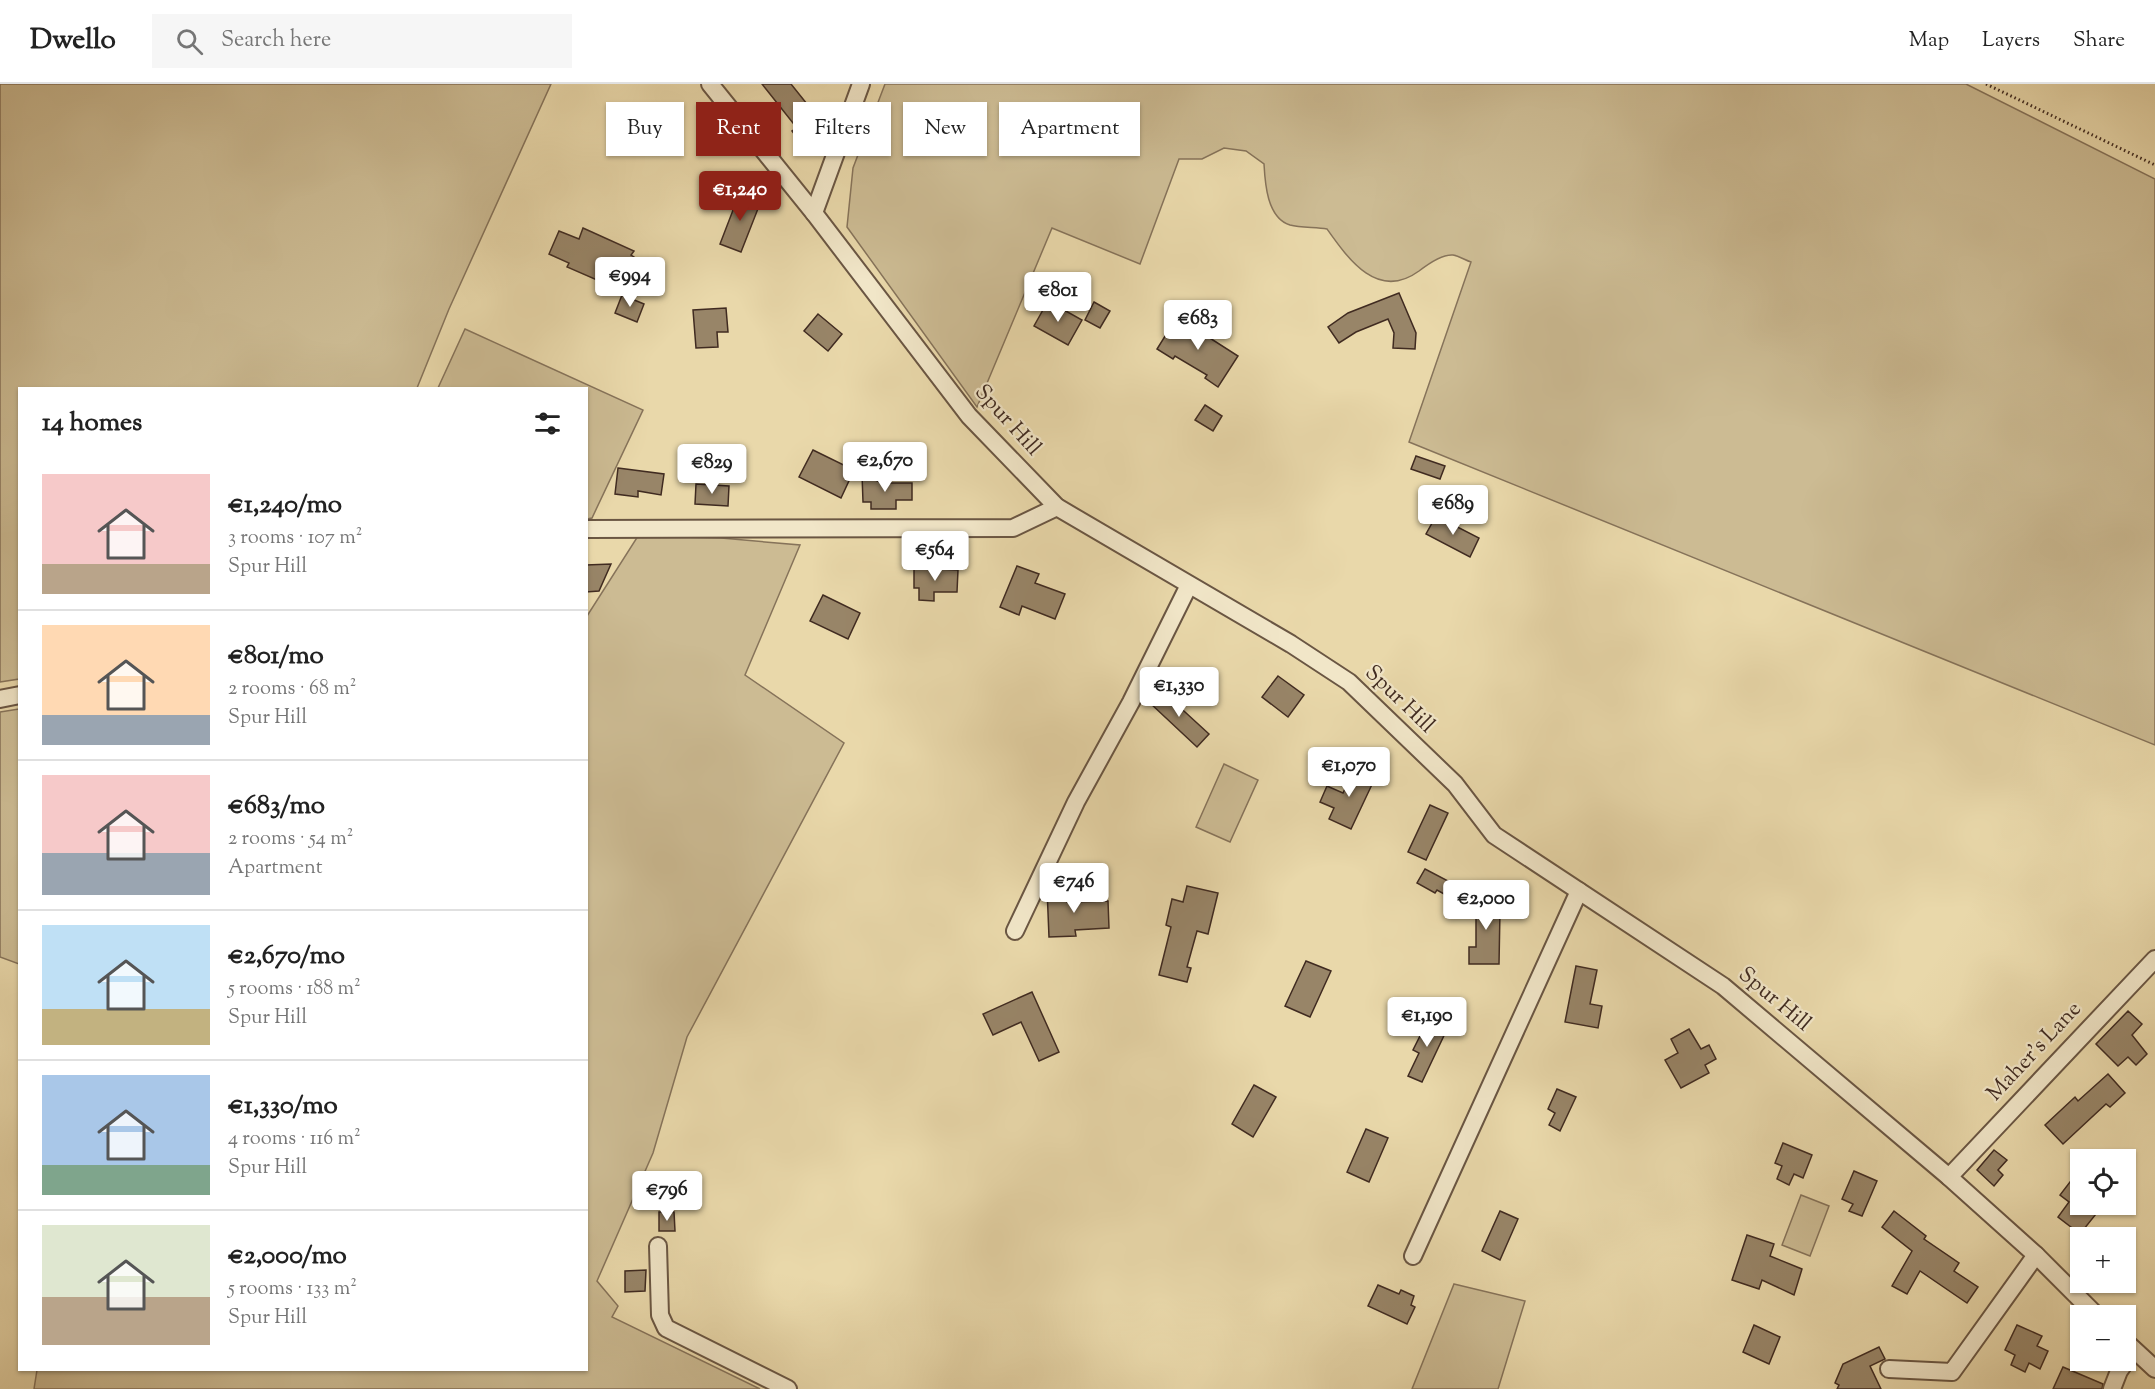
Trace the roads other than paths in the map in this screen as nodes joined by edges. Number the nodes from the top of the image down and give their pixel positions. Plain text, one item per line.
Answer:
1 (710, 84) edge
2 (861, 84) edge
3 (814, 213) junction
4 (1057, 507) junction
5 (588, 530) edge
6 (1189, 585) junction
7 (18, 695) edge
8 (0, 699) edge
9 (1580, 891) junction
10 (1015, 931) dead end
11 (2155, 958) edge
12 (1949, 1177) junction
13 (658, 1246) dead end
14 (2036, 1255) junction
15 (1413, 1256) dead end
16 (2086, 1305) edge
17 (2136, 1352) edge
18 (1889, 1369) dead end
19 (2155, 1369) edge
20 (2119, 1371) edge
21 (788, 1389) edge
22 (2112, 1389) edge

1 - 3 street, Spur Hill
2 - 3 street
3 - 4 street, Spur Hill
4 - 5 street
4 - 6 street, Spur Hill
6 - 9 street, Spur Hill
6 - 10 street
7 - 8 street
9 - 12 street, Spur Hill
9 - 15 street
11 - 12 street, Maher's Lane
12 - 14 street, Spur Hill
13 - 21 street
14 - 16 street, Spur Hill
14 - 18 street
17 - 19 street
20 - 22 street

